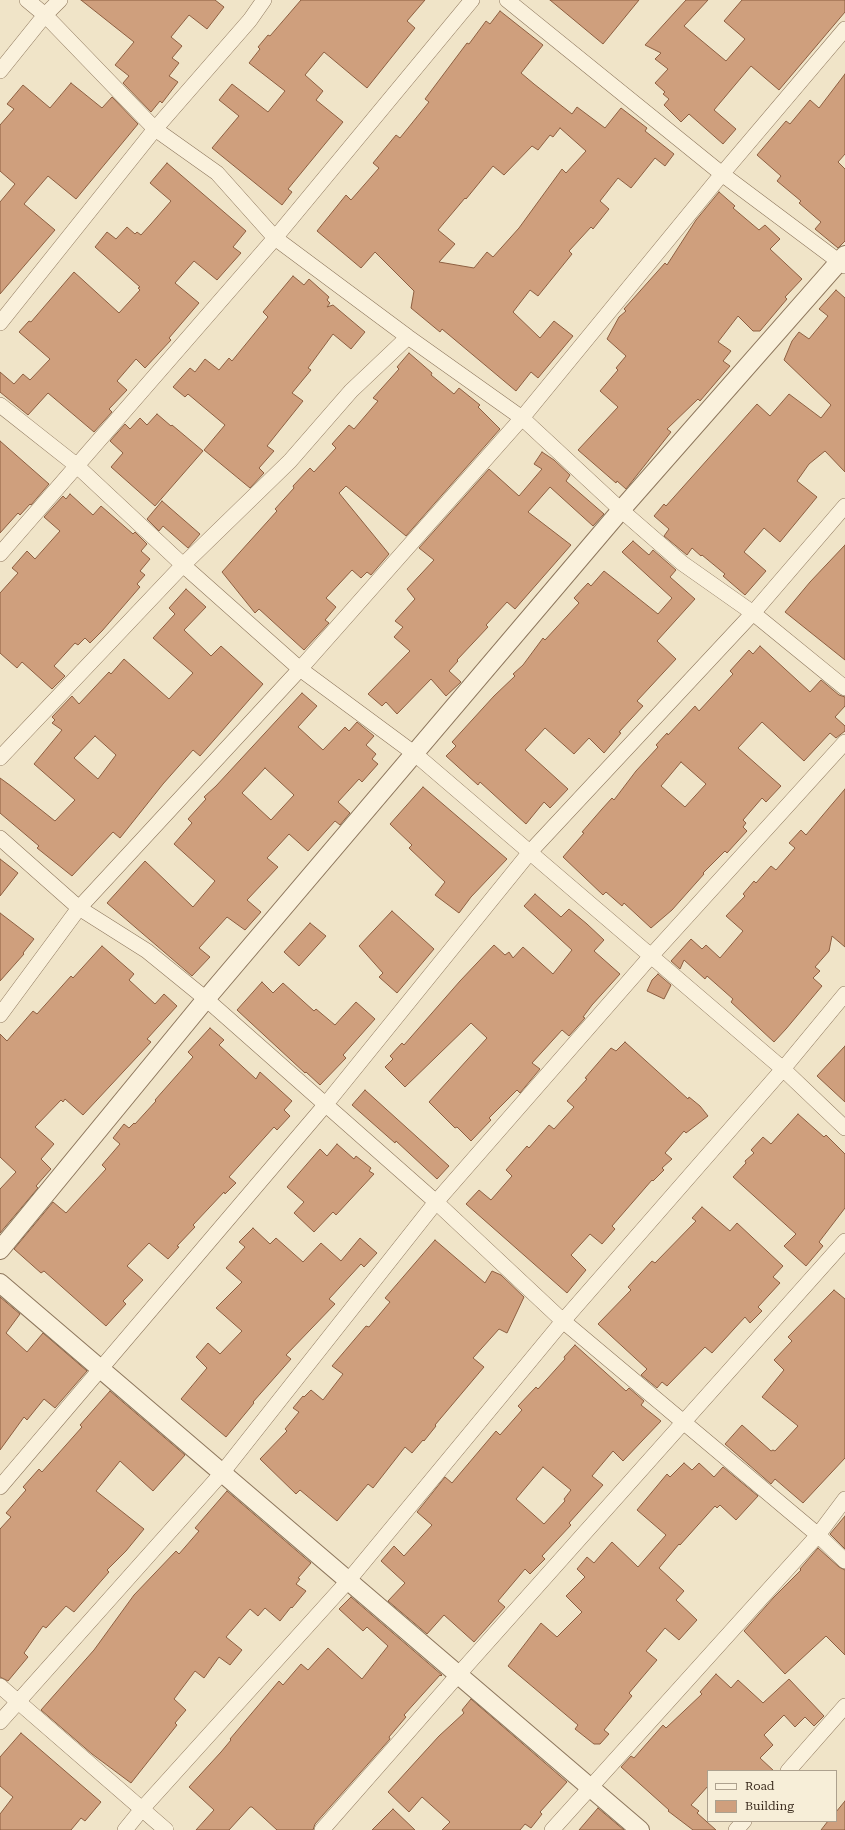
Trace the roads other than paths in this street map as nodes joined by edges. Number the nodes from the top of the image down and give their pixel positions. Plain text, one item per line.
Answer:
1 (27, 0) edge
2 (60, 0) edge
3 (264, 0) edge
4 (472, 0) edge
5 (507, 0) edge
6 (45, 15) junction
7 (845, 29) edge
8 (0, 71) edge
9 (155, 129) junction
10 (722, 174) junction
11 (276, 238) junction
12 (843, 260) edge
13 (0, 323) edge
14 (408, 337) junction
15 (0, 405) edge
16 (522, 418) junction
17 (76, 465) junction
18 (845, 506) edge
19 (621, 510) junction
20 (0, 554) edge
21 (183, 565) junction
22 (753, 613) junction
23 (300, 669) junction
24 (845, 688) edge
25 (845, 742) edge
26 (415, 754) junction
27 (0, 758) edge
28 (0, 838) edge
29 (530, 852) junction
30 (79, 908) junction
31 (651, 956) junction
32 (845, 994) edge
33 (206, 999) junction
34 (0, 1015) edge
35 (783, 1069) junction
36 (326, 1104) junction
37 (845, 1128) edge
38 (436, 1202) junction
39 (845, 1241) edge
40 (0, 1250) edge
41 (0, 1283) edge
42 (563, 1321) junction
43 (100, 1368) junction
44 (682, 1422) junction
45 (222, 1473) junction
46 (0, 1488) edge
47 (845, 1499) edge
48 (818, 1535) junction
49 (845, 1561) edge
50 (348, 1581) junction
51 (458, 1675) junction
52 (0, 1686) edge
53 (18, 1701) junction
54 (845, 1706) edge
55 (0, 1722) edge
56 (789, 1770) edge
57 (591, 1788) junction
58 (142, 1809) junction
59 (743, 1822) edge
60 (125, 1830) edge
61 (166, 1830) edge
62 (322, 1830) edge
63 (552, 1830) edge
64 (640, 1830) edge
65 (736, 1830) edge

1 - 6 street
2 - 6 street
3 - 9 street
4 - 11 street
5 - 10 street
6 - 8 street
6 - 9 street
7 - 10 street
9 - 11 street
9 - 13 street
10 - 12 street
10 - 16 street
11 - 14 street
11 - 17 street
12 - 19 street
14 - 16 street
14 - 21 street
15 - 17 street
16 - 19 street
16 - 23 street
17 - 20 street
17 - 21 street
18 - 22 street
19 - 22 street
19 - 26 street
21 - 23 street
21 - 27 street
22 - 24 street
22 - 29 street
23 - 26 street
23 - 30 street
25 - 31 street
26 - 29 street
26 - 33 street
28 - 30 street
29 - 31 street
29 - 36 street
30 - 33 street
30 - 34 street
31 - 35 street
31 - 38 street
32 - 35 street
33 - 36 street
33 - 40 street
35 - 37 street
35 - 42 street
36 - 38 street
36 - 43 street
38 - 42 street
38 - 45 street
39 - 44 street
41 - 43 street
42 - 44 street
42 - 50 street
43 - 45 street
43 - 46 street
44 - 48 street
44 - 51 street
45 - 50 street
45 - 53 street
47 - 48 street
48 - 49 street
48 - 57 street
50 - 51 street
50 - 58 street
51 - 57 street
51 - 62 street
52 - 53 street
53 - 55 street
53 - 58 street
54 - 56 street
57 - 63 street
57 - 64 street
58 - 60 street
58 - 61 street
59 - 65 street

